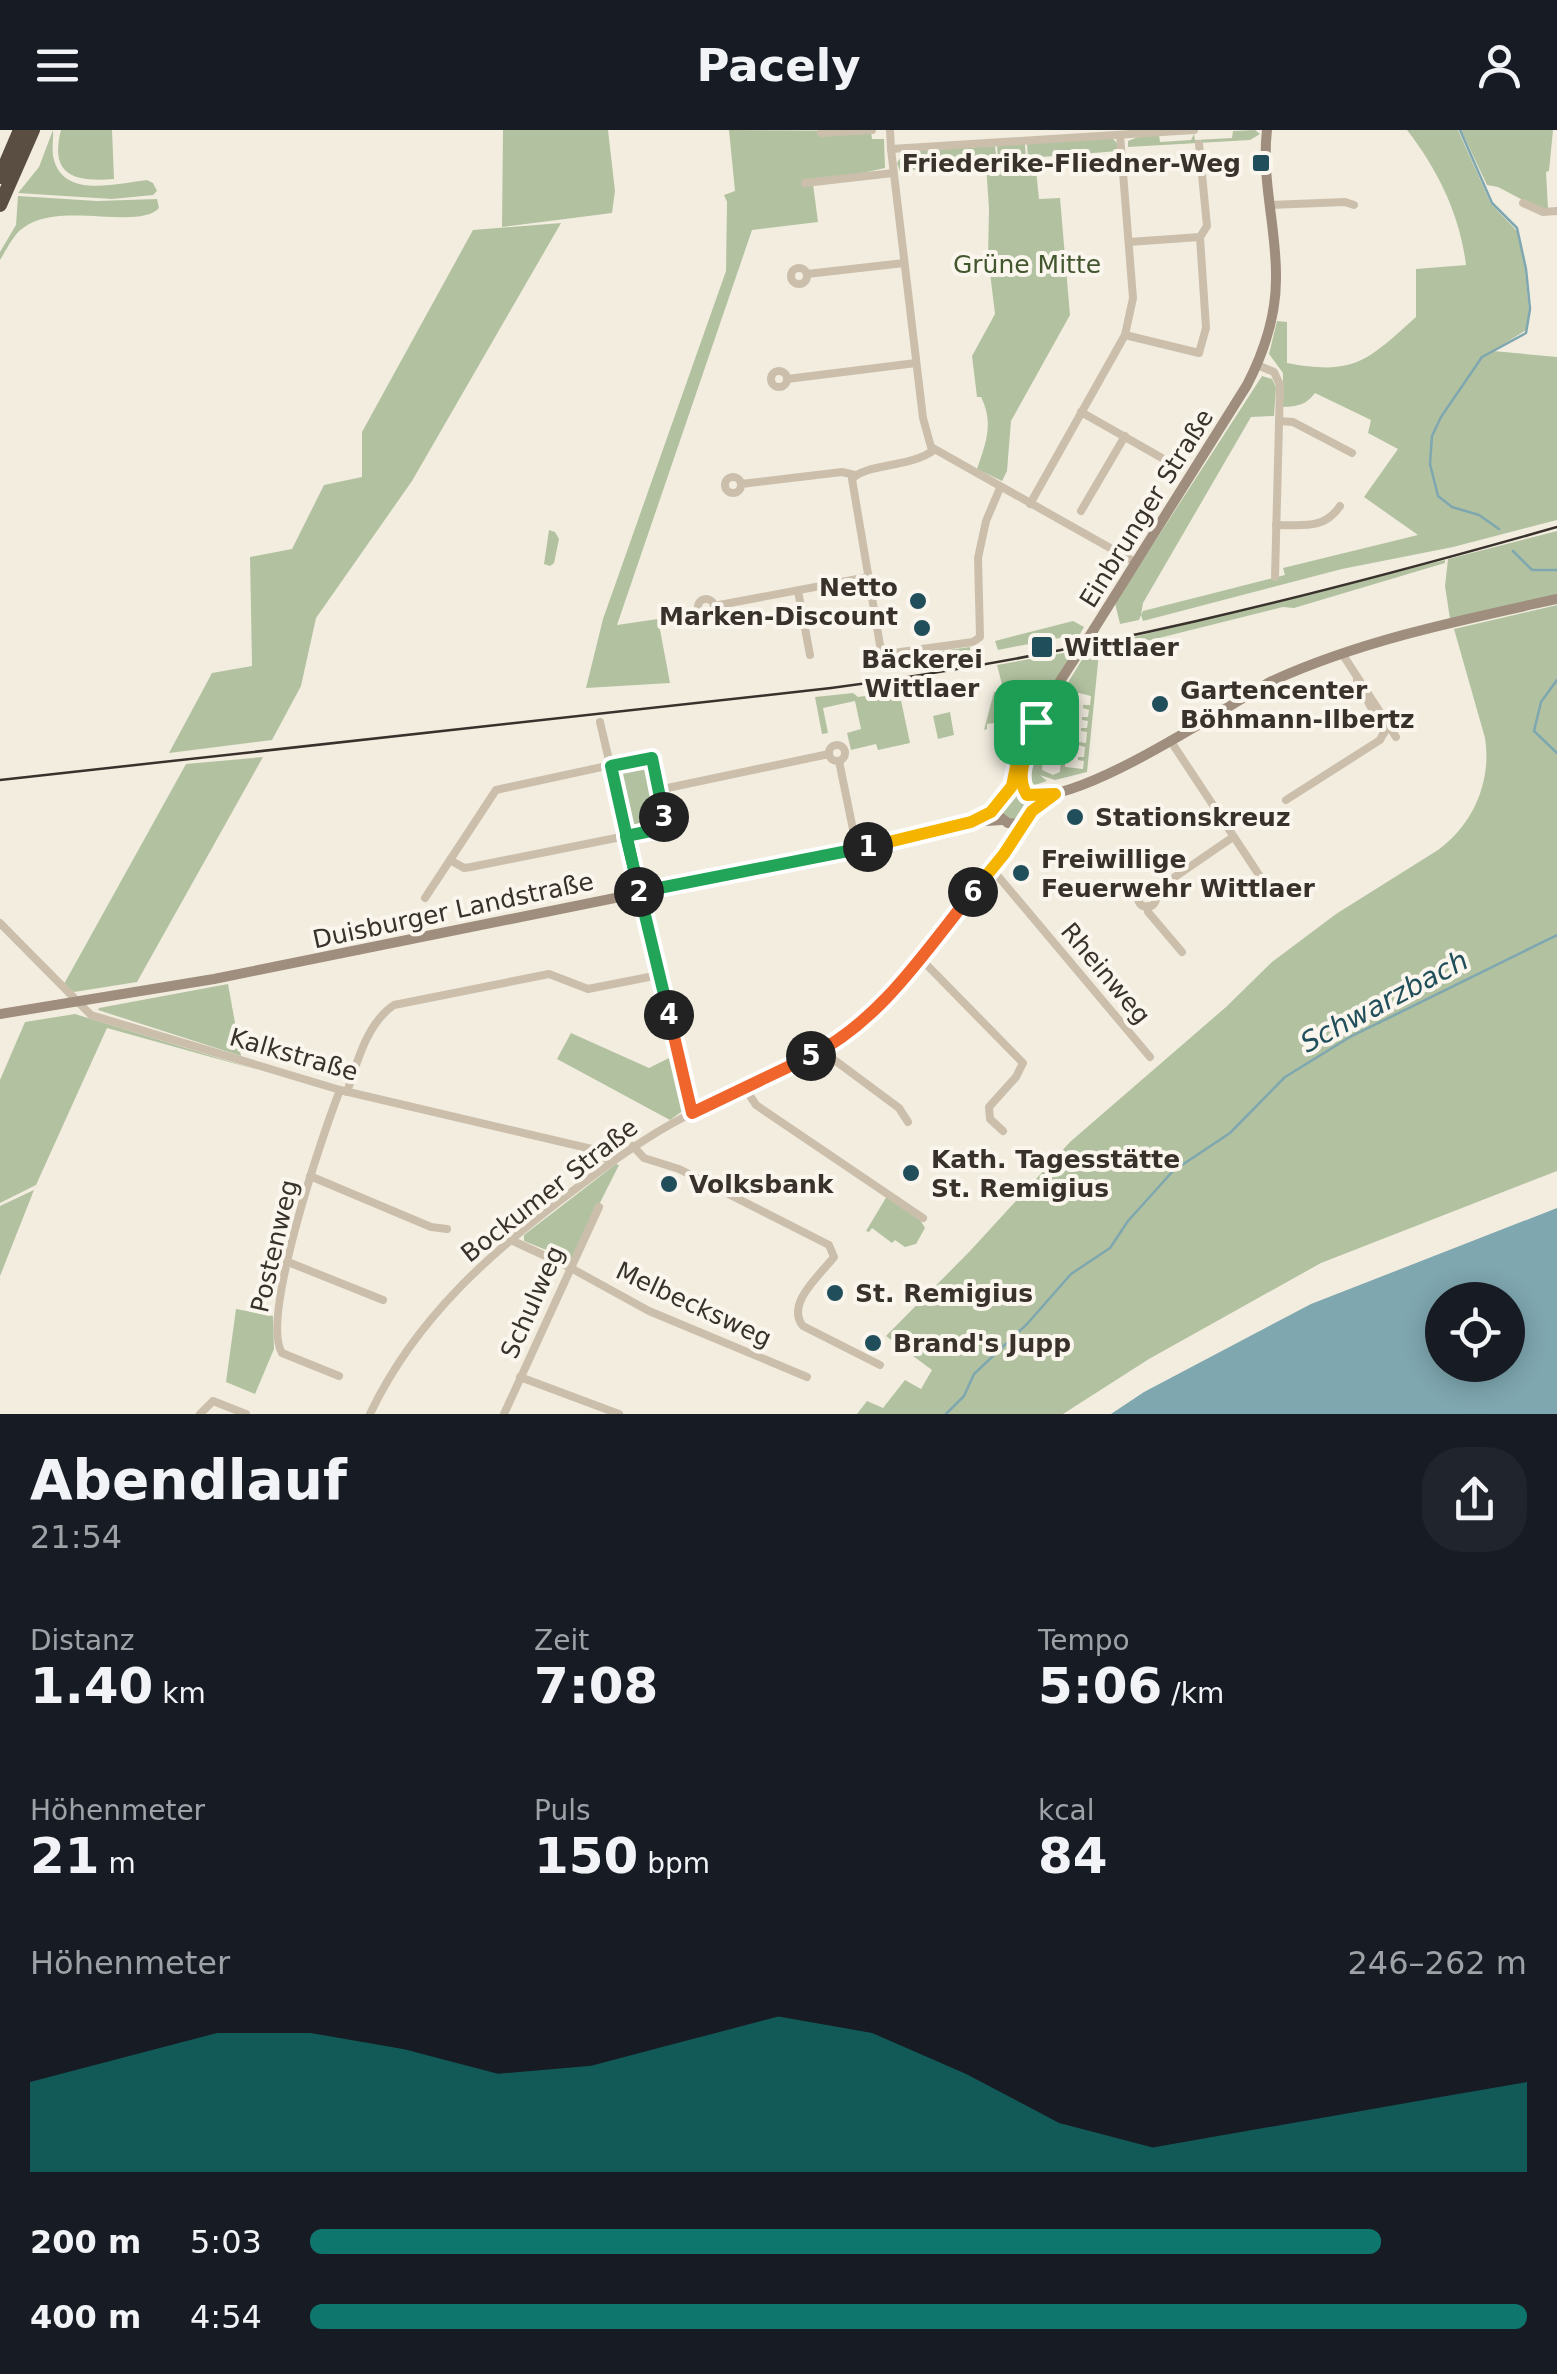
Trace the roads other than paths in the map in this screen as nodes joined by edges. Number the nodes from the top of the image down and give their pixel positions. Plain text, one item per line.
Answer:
1 (20, 130) edge
2 (32, 130) edge
3 (872, 130) edge
4 (890, 130) edge
5 (1010, 130) edge
6 (1194, 130) edge
7 (1267, 130) edge
8 (821, 133) dead end
9 (1120, 135) junction
10 (1011, 141) junction
11 (1199, 144) dead end
12 (892, 149) junction
13 (893, 173) junction
14 (0, 178) edge
15 (805, 184) dead end
16 (1523, 203) dead end
17 (1269, 205) junction
18 (0, 206) edge
19 (1354, 206) dead end
20 (1557, 211) edge
21 (1200, 238) junction
22 (1129, 242) junction
23 (904, 262) junction
24 (807, 274) dead end
25 (1125, 335) junction
26 (916, 363) junction
27 (1257, 364) junction
28 (787, 379) dead end
29 (1081, 412) junction
30 (1279, 421) junction
31 (1125, 436) junction
32 (934, 450) junction
33 (1352, 453) dead end
34 (1169, 462) dead end
35 (854, 475) junction
36 (740, 484) dead end
37 (1000, 488) junction
38 (1030, 504) junction
39 (1340, 506) dead end
40 (1082, 512) dead end
41 (1276, 525) junction
42 (1135, 562) junction
43 (1275, 576) dead end
44 (868, 577) junction
45 (798, 590) junction
46 (1557, 599) edge
47 (714, 606) dead end
48 (810, 655) dead end
49 (1344, 655) junction
50 (600, 722) dead end
51 (1036, 722) junction
52 (1386, 729) junction
53 (1396, 738) dead end
54 (1170, 740) junction
55 (829, 754) junction
56 (839, 762) junction
57 (611, 766) junction
58 (658, 790) junction
59 (1008, 791) junction
60 (1026, 794) junction
61 (1055, 794) junction
62 (1286, 800) dead end
63 (997, 806) junction
64 (1032, 811) junction
65 (971, 822) junction
66 (1005, 822) junction
67 (1022, 823) junction
68 (626, 836) junction
69 (1233, 838) junction
70 (1010, 845) junction
71 (857, 850) junction
72 (450, 860) junction
73 (992, 869) junction
74 (639, 892) junction
75 (1153, 892) junction
76 (1271, 893) dead end
77 (425, 898) dead end
78 (1148, 906) junction
79 (0, 923) edge
80 (1182, 952) dead end
81 (920, 958) junction
82 (659, 974) junction
83 (77, 1003) junction
84 (0, 1014) edge
85 (825, 1049) junction
86 (1150, 1057) dead end
87 (745, 1088) junction
88 (344, 1091) junction
89 (692, 1113) junction
90 (908, 1122) dead end
91 (1003, 1131) dead end
92 (634, 1146) junction
93 (610, 1162) junction
94 (310, 1176) junction
95 (599, 1207) dead end
96 (923, 1218) dead end
97 (447, 1229) dead end
98 (511, 1240) junction
99 (288, 1262) junction
100 (569, 1267) junction
101 (383, 1300) dead end
102 (880, 1365) dead end
103 (338, 1376) dead end
104 (520, 1377) junction
105 (807, 1377) dead end
106 (200, 1414) edge
107 (246, 1414) edge
108 (370, 1414) edge
109 (504, 1414) edge
110 (619, 1414) edge

1 - 14 highway
2 - 18 highway
3 - 8 street
4 - 12 street
5 - 10 street
6 - 9 street
7 - 17 main road, Einbrunger Straße
9 - 10 street
9 - 22 street
10 - 12 street
11 - 21 street
12 - 13 street
13 - 15 street
13 - 23 street
16 - 20 street
17 - 19 street
17 - 27 main road, Einbrunger Straße
21 - 22 street
21 - 25 street
22 - 25 street
23 - 24 street
23 - 26 street
25 - 29 street
26 - 28 street
26 - 32 street
27 - 30 street
27 - 42 main road, Einbrunger Straße
29 - 31 street
29 - 38 street
30 - 33 street
30 - 41 street
31 - 34 street
31 - 40 street
32 - 35 street
32 - 37 street
35 - 36 street
35 - 44 street
37 - 38 street
37 - 44 street
38 - 42 street
39 - 41 street
41 - 43 street
42 - 51 main road, Einbrunger Straße, bridge
44 - 45 street
45 - 47 street
45 - 48 street
46 - 49 main road
49 - 52 street
49 - 54 main road
50 - 57 street
51 - 59 main road, Einbrunger Straße
51 - 60 main road, Einbrunger Straße
52 - 53 street
52 - 62 street
54 - 61 main road
54 - 69 street
55 - 56 street
55 - 56 street
55 - 58 street
56 - 71 street
57 - 58 street
57 - 68 street
57 - 72 street
58 - 68 street
59 - 60 main road
59 - 63 main road, Duisburger Landstraße
60 - 61 main road
60 - 64 main road
61 - 64 main road
63 - 65 main road, Duisburger Landstraße
63 - 66 main road
64 - 67 main road
65 - 66 main road, Duisburger Landstraße
65 - 71 main road, Duisburger Landstraße
66 - 67 main road, Duisburger Landstraße
66 - 70 street
67 - 70 street, Bockumer Straße
68 - 72 street
68 - 74 street
69 - 75 street
69 - 76 street
70 - 73 street, Bockumer Straße
71 - 74 main road, Duisburger Landstraße
72 - 77 street
73 - 81 street, Bockumer Straße
73 - 86 street, Rheinweg
74 - 82 street
74 - 83 main road, Duisburger Landstraße
75 - 78 street
75 - 78 street
78 - 80 street
79 - 83 street, Kalkstraße
81 - 85 street, Bockumer Straße
81 - 91 street
82 - 88 street, Postenweg
82 - 89 street
83 - 84 main road, Duisburger Landstraße
83 - 88 street, Kalkstraße
85 - 87 street, Bockumer Straße
85 - 90 street
87 - 89 street, Bockumer Straße
87 - 96 street
88 - 93 street, Kalkstraße
88 - 94 street, Postenweg
89 - 92 street, Bockumer Straße
92 - 93 street, Bockumer Straße
92 - 102 street
93 - 98 street, Bockumer Straße
94 - 97 street
94 - 99 street, Postenweg
95 - 100 street, Schulweg
98 - 100 street, Melbecksweg
98 - 108 street, Bockumer Straße
99 - 101 street
99 - 103 street, Postenweg
100 - 104 street, Schulweg
100 - 105 street, Melbecksweg
104 - 109 street, Schulweg
104 - 110 street
106 - 107 street

